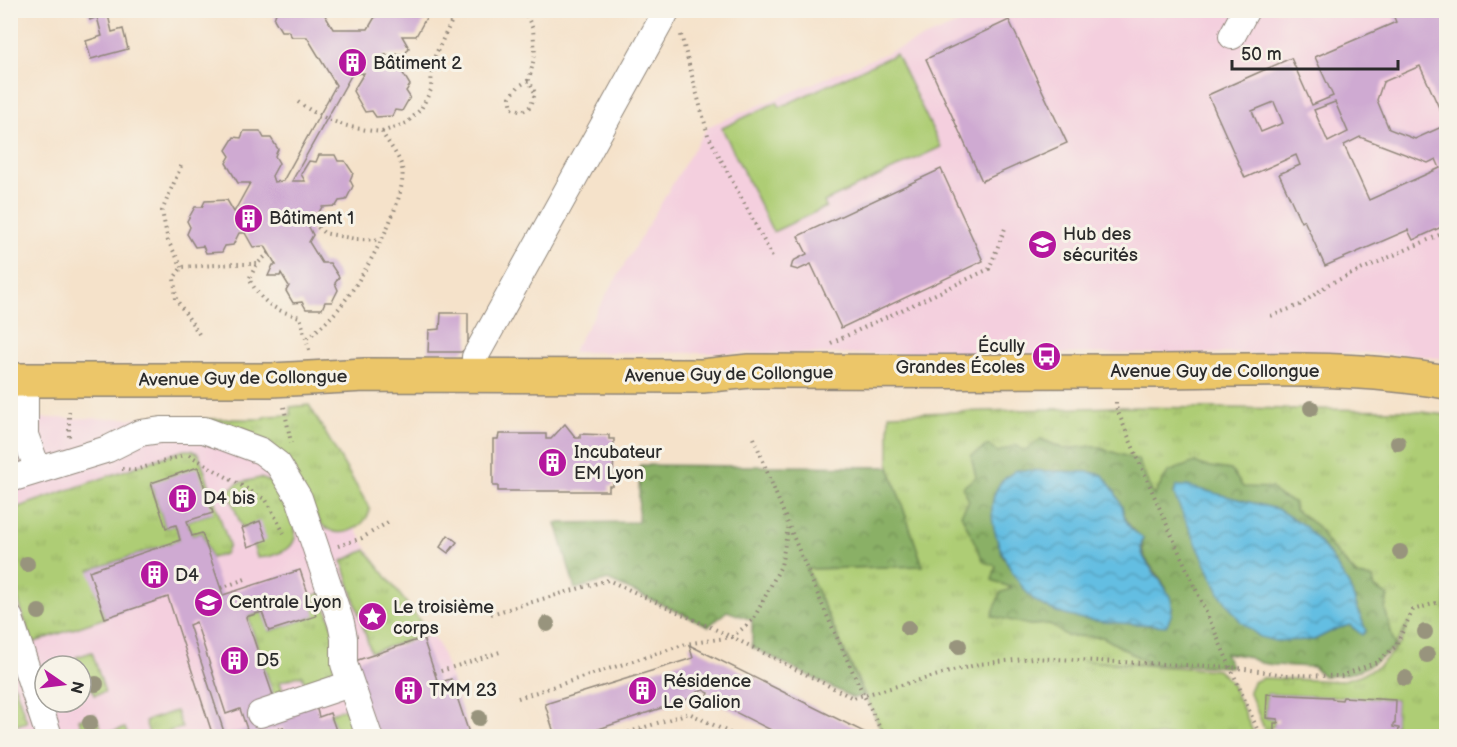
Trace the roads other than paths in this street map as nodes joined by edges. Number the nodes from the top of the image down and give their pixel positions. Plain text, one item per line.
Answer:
1 (1246, 10) edge
2 (663, 16) edge
3 (1232, 36) dead end
4 (475, 357) dead end
5 (18, 380) edge
6 (1446, 382) edge
7 (38, 470) junction
8 (10, 479) edge
9 (10, 618) edge
10 (20, 675) edge
11 (350, 684) junction
12 (260, 714) dead end
13 (49, 736) edge
14 (369, 736) edge

1 - 3 street
2 - 4 street
5 - 6 main road, Avenue Guy de Collongue
5 - 7 street
7 - 8 street
7 - 11 street
9 - 10 street
10 - 13 street
11 - 12 street
11 - 14 street

